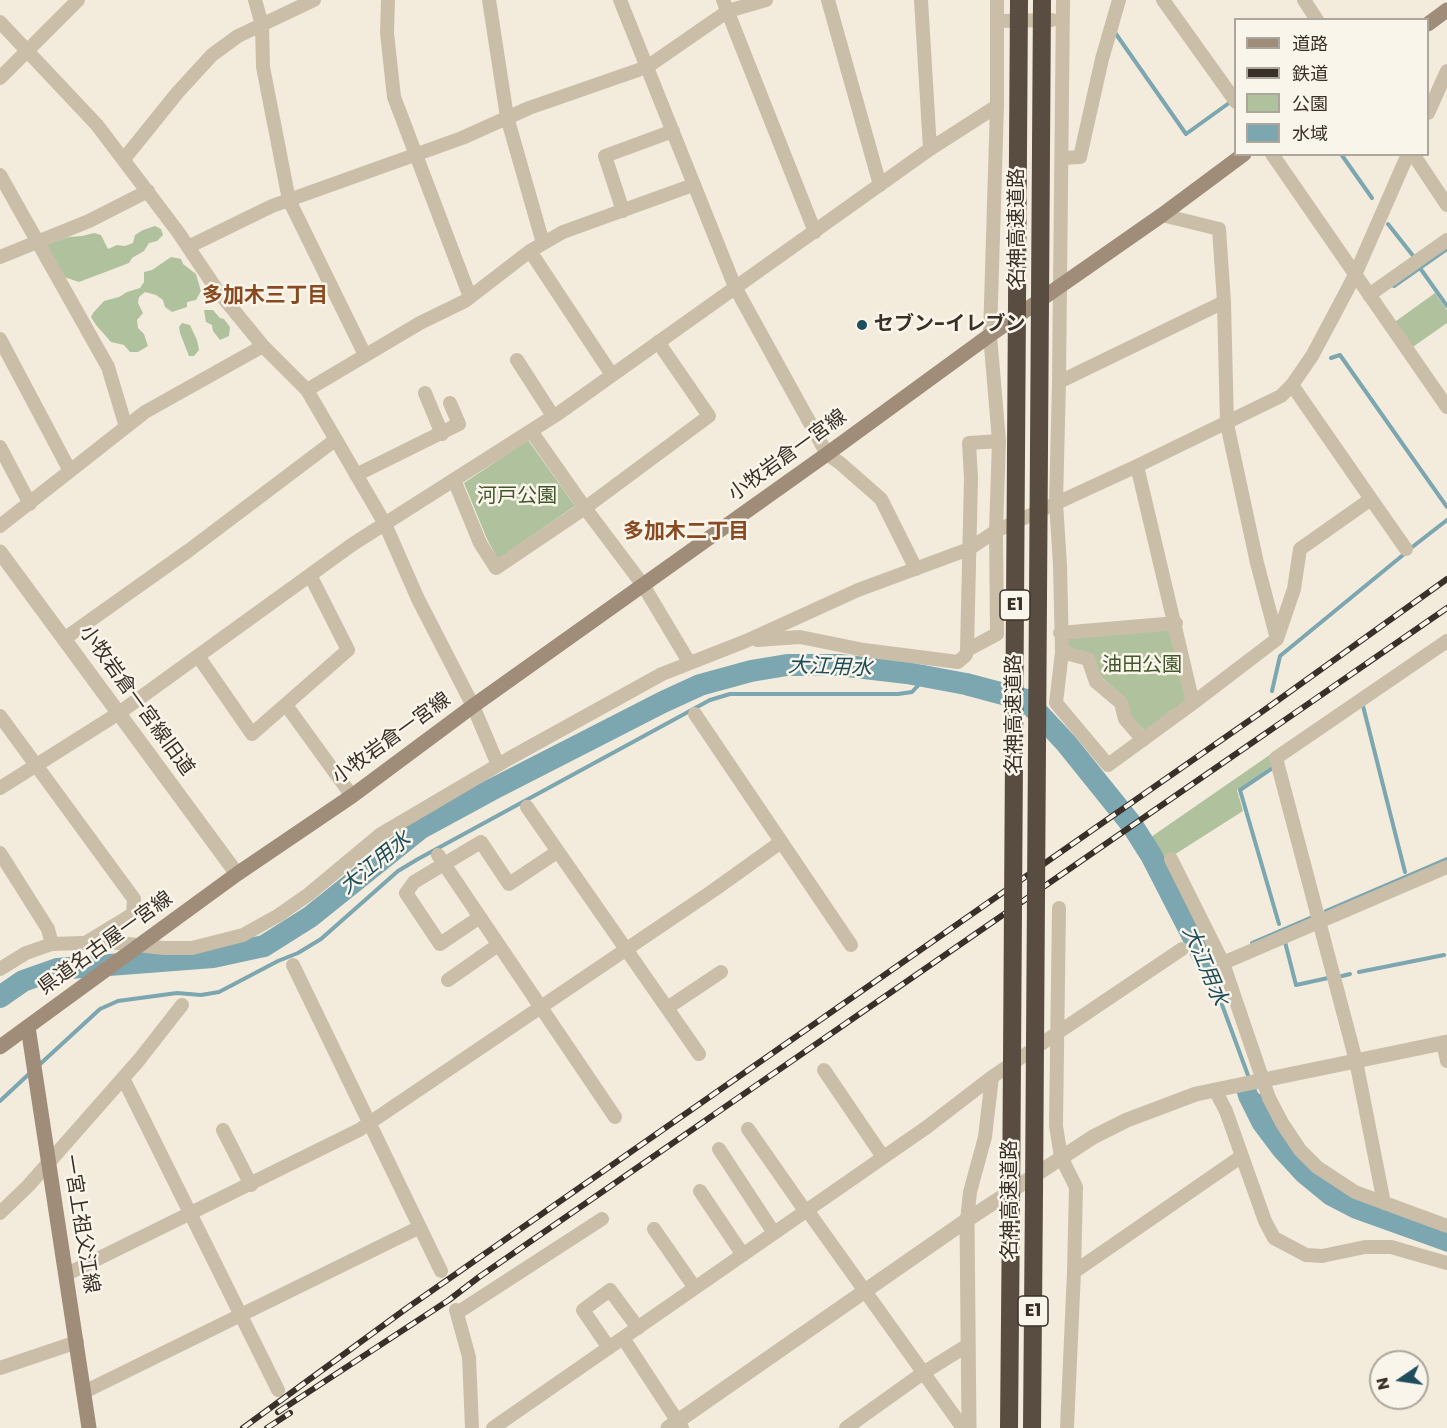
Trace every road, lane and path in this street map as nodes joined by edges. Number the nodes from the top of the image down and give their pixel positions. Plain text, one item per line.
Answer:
1 (78, 0) edge
2 (255, 0) edge
3 (314, 0) edge
4 (388, 0) edge
5 (489, 0) edge
6 (620, 0) edge
7 (766, 0) edge
8 (828, 0) edge
9 (921, 0) edge
10 (997, 0) edge
11 (1019, 0) edge
12 (1042, 0) edge
13 (1063, 0) edge
14 (1119, 0) edge
15 (1163, 0) edge
16 (1304, 0) edge
17 (1444, 0) edge
18 (1447, 4) edge
19 (726, 6) edge
20 (1447, 10) edge
21 (1316, 18) edge
22 (1063, 20) junction
23 (997, 21) junction
24 (0, 22) edge
25 (1429, 23) edge
26 (262, 25) junction
27 (27, 51) junction
28 (647, 67) junction
29 (1447, 71) edge
30 (0, 78) edge
31 (1234, 99) edge
32 (997, 106) junction
33 (1429, 111) edge
34 (507, 117) junction
35 (673, 131) junction
36 (930, 149) junction
37 (415, 154) junction
38 (1241, 156) edge
39 (1273, 156) edge
40 (1407, 156) edge
41 (1414, 156) edge
42 (1062, 158) junction
43 (124, 159) junction
44 (0, 175) edge
45 (693, 185) junction
46 (880, 185) junction
47 (148, 191) junction
48 (289, 200) junction
49 (1447, 205) edge
50 (623, 211) junction
51 (1162, 215) junction
52 (815, 232) junction
53 (36, 240) junction
54 (1447, 240) edge
55 (543, 243) junction
56 (188, 247) junction
57 (530, 251) junction
58 (0, 257) edge
59 (1355, 275) junction
60 (1059, 285) junction
61 (735, 288) junction
62 (1369, 295) junction
63 (470, 297) junction
64 (1224, 302) junction
65 (990, 335) junction
66 (0, 339) edge
67 (658, 342) junction
68 (263, 346) junction
69 (365, 355) junction
70 (517, 360) dead end
71 (612, 375) junction
72 (1059, 382) junction
73 (1292, 385) junction
74 (307, 390) junction
75 (425, 393) dead end
76 (450, 403) dead end
77 (1447, 407) edge
78 (553, 417) junction
79 (1227, 424) junction
80 (126, 427) junction
81 (531, 430) junction
82 (442, 434) junction
83 (335, 440) junction
84 (999, 441) junction
85 (0, 447) edge
86 (827, 454) junction
87 (1137, 466) junction
88 (70, 471) junction
89 (356, 475) junction
90 (454, 480) junction
91 (1371, 499) junction
92 (1056, 503) junction
93 (30, 504) junction
94 (585, 508) junction
95 (385, 524) junction
96 (0, 526) edge
97 (996, 531) junction
98 (969, 549) junction
99 (1406, 549) dead end
100 (0, 552) edge
101 (916, 569) junction
102 (309, 575) junction
103 (643, 585) junction
104 (1176, 623) junction
105 (1060, 633) junction
106 (64, 639) junction
107 (1276, 639) junction
108 (746, 641) junction
109 (1446, 647) edge
110 (967, 650) junction
111 (1062, 652) junction
112 (198, 656) junction
113 (689, 662) junction
114 (1193, 703) junction
115 (286, 705) junction
116 (473, 706) junction
117 (119, 713) junction
118 (695, 714) dead end
119 (0, 716) edge
120 (1143, 740) junction
121 (36, 765) junction
122 (498, 765) junction
123 (0, 788) edge
124 (352, 796) junction
125 (527, 807) dead end
126 (781, 842) junction
127 (557, 852) junction
128 (0, 853) edge
129 (441, 859) junction
130 (1171, 860) dead end
131 (1447, 867) edge
132 (237, 874) junction
133 (1059, 908) dead end
134 (480, 917) junction
135 (1319, 922) junction
136 (86, 943) junction
137 (52, 944) junction
138 (498, 945) junction
139 (851, 945) dead end
140 (137, 948) junction
141 (1182, 949) dead end
142 (625, 950) junction
143 (1223, 963) junction
144 (293, 965) dead end
145 (0, 969) edge
146 (721, 972) dead end
147 (448, 980) dead end
148 (182, 1005) dead end
149 (540, 1007) junction
150 (667, 1008) junction
151 (28, 1027) junction
152 (1057, 1034) junction
153 (1445, 1042) edge
154 (0, 1047) edge
155 (699, 1054) dead end
156 (1356, 1061) junction
157 (1447, 1061) edge
158 (824, 1070) dead end
159 (123, 1077) junction
160 (992, 1077) junction
161 (1260, 1081) junction
162 (1215, 1090) junction
163 (615, 1117) dead end
164 (371, 1123) junction
165 (748, 1129) dead end
166 (223, 1130) dead end
167 (719, 1149) dead end
168 (1242, 1156) junction
169 (883, 1157) junction
170 (1061, 1157) junction
171 (49, 1161) junction
172 (250, 1185) junction
173 (700, 1191) dead end
174 (1384, 1203) junction
175 (806, 1211) junction
176 (0, 1213) edge
177 (191, 1214) junction
178 (602, 1219) dead end
179 (967, 1220) junction
180 (1447, 1226) edge
181 (420, 1227) junction
182 (654, 1229) dead end
183 (774, 1233) junction
184 (743, 1255) junction
185 (1447, 1263) edge
186 (441, 1271) dead end
187 (1074, 1272) junction
188 (67, 1274) junction
189 (695, 1288) junction
190 (864, 1291) junction
191 (241, 1315) junction
192 (638, 1328) junction
193 (623, 1338) junction
194 (77, 1342) junction
195 (968, 1345) junction
196 (609, 1348) junction
197 (0, 1368) edge
198 (923, 1373) junction
199 (278, 1390) dead end
200 (84, 1392) junction
201 (676, 1426) edge
202 (89, 1428) edge
203 (472, 1428) edge
204 (493, 1428) edge
205 (846, 1428) edge
206 (963, 1428) edge
207 (969, 1428) edge
208 (1009, 1428) edge
209 (1032, 1428) edge
210 (1067, 1428) edge

1 - 27 street
2 - 26 street
3 - 26 street
4 - 37 street
5 - 34 street
6 - 28 street
7 - 19 street
8 - 46 street
9 - 36 street
10 - 23 street
11 - 208 highway, 名神高速道路 / E1, bridge
12 - 209 highway, 名神高速道路 / E1, bridge
13 - 22 street
14 - 42 street
15 - 31 street
16 - 21 street
17 - 18 street
19 - 28 street
19 - 52 street
20 - 25 main road
22 - 23 street
22 - 42 street
23 - 32 street
24 - 27 street
26 - 43 street
26 - 48 street
27 - 30 street
27 - 43 street
28 - 34 street
28 - 35 street
29 - 33 street
32 - 36 street
32 - 65 street
34 - 37 street
34 - 55 street
35 - 45 street
35 - 50 street
36 - 46 street
37 - 48 street
37 - 63 street
38 - 51 main road, 小牧岩倉一宮線
39 - 59 street
40 - 59 street
41 - 49 street
42 - 60 street
43 - 47 street
44 - 53 street
45 - 50 street
45 - 61 street
46 - 52 street
47 - 53 street
47 - 56 street
48 - 56 street
48 - 69 street
50 - 55 street
51 - 60 main road, 小牧岩倉一宮線
51 - 64 street
52 - 61 street
53 - 58 street
53 - 80 street
54 - 62 street
55 - 57 street
56 - 68 street
57 - 63 street
57 - 71 street
59 - 62 street
59 - 73 street
60 - 65 main road, 小牧岩倉一宮線
60 - 72 street
61 - 67 street
61 - 86 street
62 - 77 street
63 - 69 street
64 - 72 street
64 - 79 street
65 - 84 street
65 - 86 main road, 小牧岩倉一宮線
66 - 88 street
67 - 71 street
67 - 94 street
68 - 74 street
68 - 80 street
69 - 74 street
70 - 78 street
71 - 78 street
72 - 92 street
73 - 79 street
73 - 91 street
74 - 83 street
75 - 82 street
76 - 82 street
78 - 81 street
79 - 87 street
79 - 107 street
80 - 88 street
81 - 90 street
81 - 94 street
82 - 89 street
83 - 89 street
83 - 106 street
84 - 97 street
84 - 98 street
85 - 93 street
86 - 101 street
86 - 103 main road, 小牧岩倉一宮線
87 - 92 street
87 - 104 street
88 - 93 street
89 - 95 street
90 - 94 street
90 - 95 street
91 - 99 street
91 - 107 street
92 - 97 street
92 - 105 street
93 - 96 street
94 - 103 street
95 - 102 street
95 - 116 street
97 - 98 street
97 - 110 street
98 - 101 street
98 - 110 street
100 - 106 street, 小牧岩倉一宮線旧道
101 - 108 street
102 - 112 street
102 - 115 street
103 - 113 street
103 - 116 main road, 小牧岩倉一宮線
104 - 105 street
104 - 114 street
105 - 111 street
106 - 117 street, 小牧岩倉一宮線旧道
107 - 114 street
108 - 110 street
108 - 113 street
109 - 135 street
111 - 120 street
111 - 120 street
112 - 115 street
112 - 117 street
113 - 122 street
114 - 120 street
115 - 124 street
116 - 122 street
116 - 124 main road, 小牧岩倉一宮線
117 - 121 street
117 - 132 street, 小牧岩倉一宮線旧道
118 - 126 street
119 - 121 street
121 - 123 street
121 - 136 street
122 - 140 street
124 - 132 main road, 小牧岩倉一宮線
125 - 127 street
126 - 139 street
126 - 142 street
127 - 129 street
127 - 142 street
128 - 137 street
129 - 134 street
129 - 134 street
130 - 143 street
131 - 135 street
132 - 140 main road, 県道名古屋一宮線
133 - 152 street
134 - 138 street
135 - 143 street
135 - 156 street
136 - 137 street
136 - 140 street
137 - 145 street
138 - 147 street
138 - 149 street
140 - 151 main road, 県道名古屋一宮線
141 - 152 street
142 - 149 street
142 - 150 street
143 - 161 street
144 - 164 street
146 - 150 street
148 - 159 street
149 - 163 street
149 - 164 street
150 - 155 street
151 - 154 main road, 県道名古屋一宮線
151 - 171 main road, 一宮上祖父江線
152 - 160 street
152 - 170 street
153 - 156 street
153 - 157 street
156 - 161 street
156 - 174 street
158 - 169 street
159 - 171 street
159 - 177 street
160 - 169 street
160 - 179 street
161 - 162 street
161 - 174 street
162 - 168 street
162 - 170 street
164 - 172 street
164 - 181 street
165 - 175 street
166 - 172 street
167 - 183 street
168 - 185 street
168 - 187 street
169 - 175 street
170 - 179 street
170 - 187 street
171 - 176 street
171 - 188 main road, 一宮上祖父江線
172 - 177 street
173 - 184 street
174 - 180 street
175 - 183 street
175 - 190 street
177 - 188 street
177 - 191 street
178 - 203 street
179 - 190 street
179 - 195 street
181 - 186 street
181 - 191 street
182 - 189 street
183 - 184 street
184 - 189 street
187 - 210 street
188 - 194 main road, 一宮上祖父江線
189 - 192 street
190 - 198 street
190 - 201 street
191 - 199 street
191 - 200 street
192 - 193 street
192 - 196 street
193 - 196 street
193 - 201 street
194 - 197 street
194 - 200 main road, 一宮上祖父江線
195 - 198 street
195 - 207 street
196 - 204 street
198 - 205 street
198 - 206 street
200 - 202 main road, 一宮上祖父江線

